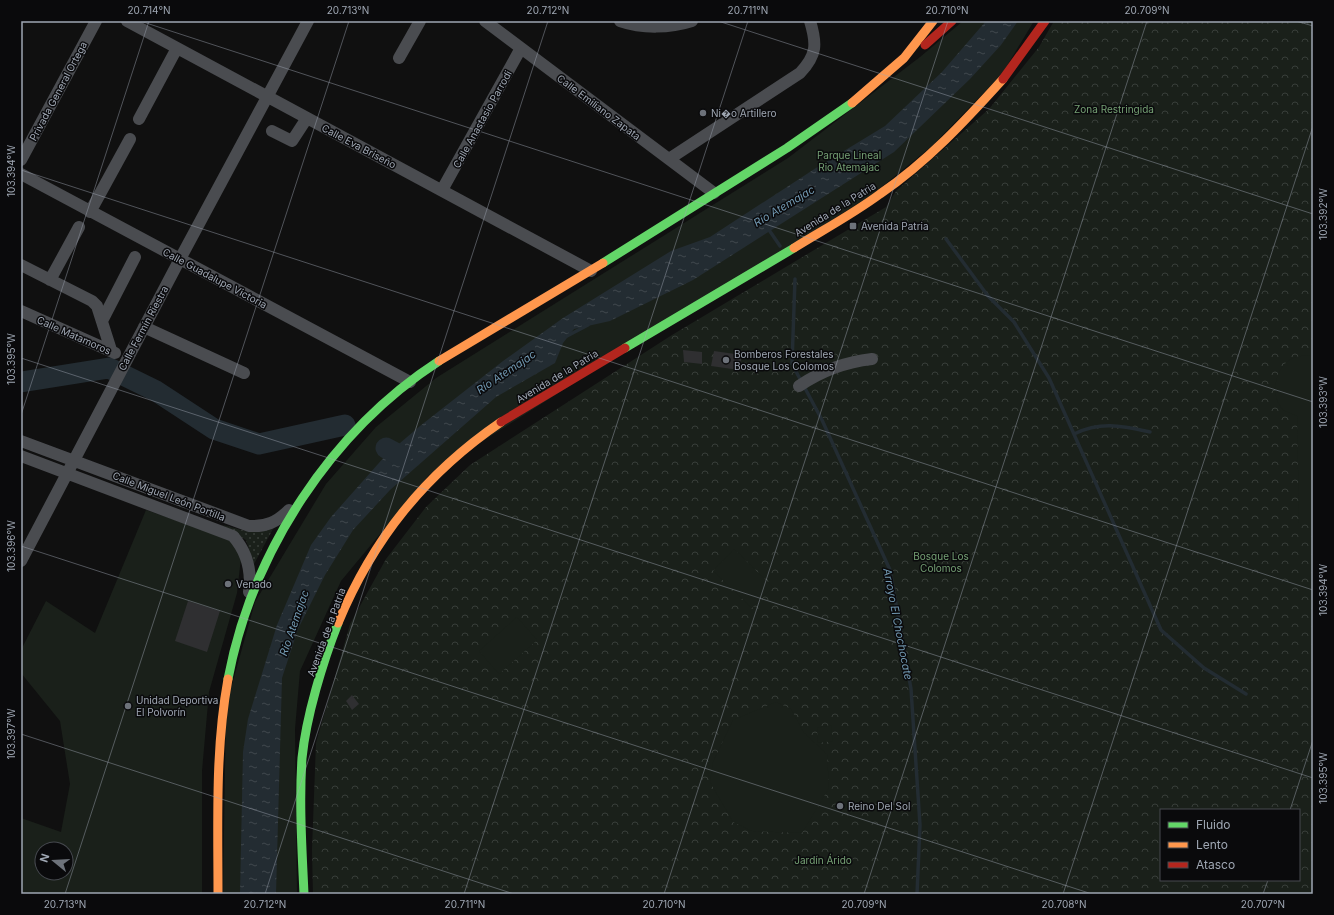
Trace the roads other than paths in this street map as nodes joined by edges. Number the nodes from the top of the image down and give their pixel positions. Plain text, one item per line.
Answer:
1 (96, 21) edge
2 (127, 21) edge
3 (308, 21) edge
4 (420, 21) edge
5 (485, 21) edge
6 (620, 21) edge
7 (692, 21) edge
8 (810, 21) edge
9 (933, 21) edge
10 (952, 21) edge
11 (1045, 21) edge
12 (1020, 40) dead end
13 (177, 48) junction
14 (521, 48) junction
15 (398, 58) dead end
16 (901, 61) junction
17 (1011, 70) junction
18 (266, 96) junction
19 (307, 118) junction
20 (139, 119) dead end
21 (272, 131) dead end
22 (130, 139) dead end
23 (669, 159) junction
24 (21, 160) edge
25 (21, 174) edge
26 (442, 190) junction
27 (714, 193) junction
28 (90, 212) junction
29 (79, 227) dead end
30 (135, 257) dead end
31 (180, 259) junction
32 (21, 265) edge
33 (590, 271) junction
34 (50, 280) junction
35 (21, 311) edge
36 (102, 322) junction
37 (144, 327) junction
38 (111, 350) junction
39 (872, 359) dead end
40 (126, 361) junction
41 (244, 373) dead end
42 (410, 382) junction
43 (800, 386) dead end
44 (21, 441) edge
45 (21, 456) edge
46 (74, 460) junction
47 (68, 473) junction
48 (308, 491) junction
49 (224, 516) junction
50 (219, 530) junction
51 (21, 561) edge
52 (246, 608) junction
53 (302, 849) junction
54 (294, 870) dead end
55 (219, 894) edge
56 (304, 894) edge

1 - 24 street, Privada General Ortega
2 - 13 street, Calle Eva Briseño
3 - 18 street, Calle Fermín Riestra
4 - 15 street
5 - 14 street, Calle Emiliano Zapata
6 - 7 street
8 - 23 street
9 - 16 main road
10 - 16 main road
11 - 17 main road, Avenida de la Patria
12 - 17 main road
13 - 18 street, Calle Eva Briseño
13 - 20 street
14 - 23 street, Calle Emiliano Zapata
14 - 26 street, Calle Anastasio Parrodi
16 - 27 main road
17 - 53 main road, Avenida de la Patria
18 - 19 street, Calle Eva Briseño
18 - 31 street, Calle Fermín Riestra
19 - 21 street
19 - 26 street, Calle Eva Briseño
22 - 28 street
23 - 27 street, Calle Emiliano Zapata
25 - 28 street, Calle Guadalupe Victoria
26 - 33 street, Calle Eva Briseño
27 - 33 main road
28 - 31 street, Calle Guadalupe Victoria
29 - 34 street
30 - 36 street
31 - 37 street, Calle Fermín Riestra
31 - 42 street, Calle Guadalupe Victoria
32 - 34 street
33 - 42 main road
34 - 36 street
35 - 38 street, Calle Matamoros
36 - 38 street
37 - 40 street, Calle Fermín Riestra
37 - 41 street
38 - 40 street, Calle Matamoros
39 - 43 street
40 - 46 street, Calle Fermín Riestra
42 - 48 main road
44 - 46 street, Calle Miguel León Portilla
45 - 47 street, Calle Miguel León Portilla
46 - 47 street, Calle Fermín Riestra
46 - 49 street, Calle Miguel León Portilla
47 - 50 street, Calle Miguel León Portilla
47 - 51 street, Calle Fermín Riestra
48 - 49 street, Calle Miguel León Portilla
48 - 52 main road
49 - 50 street
50 - 52 street, Calle Miguel León Portilla
52 - 55 main road
53 - 54 main road
53 - 56 main road, Avenida de la Patria

